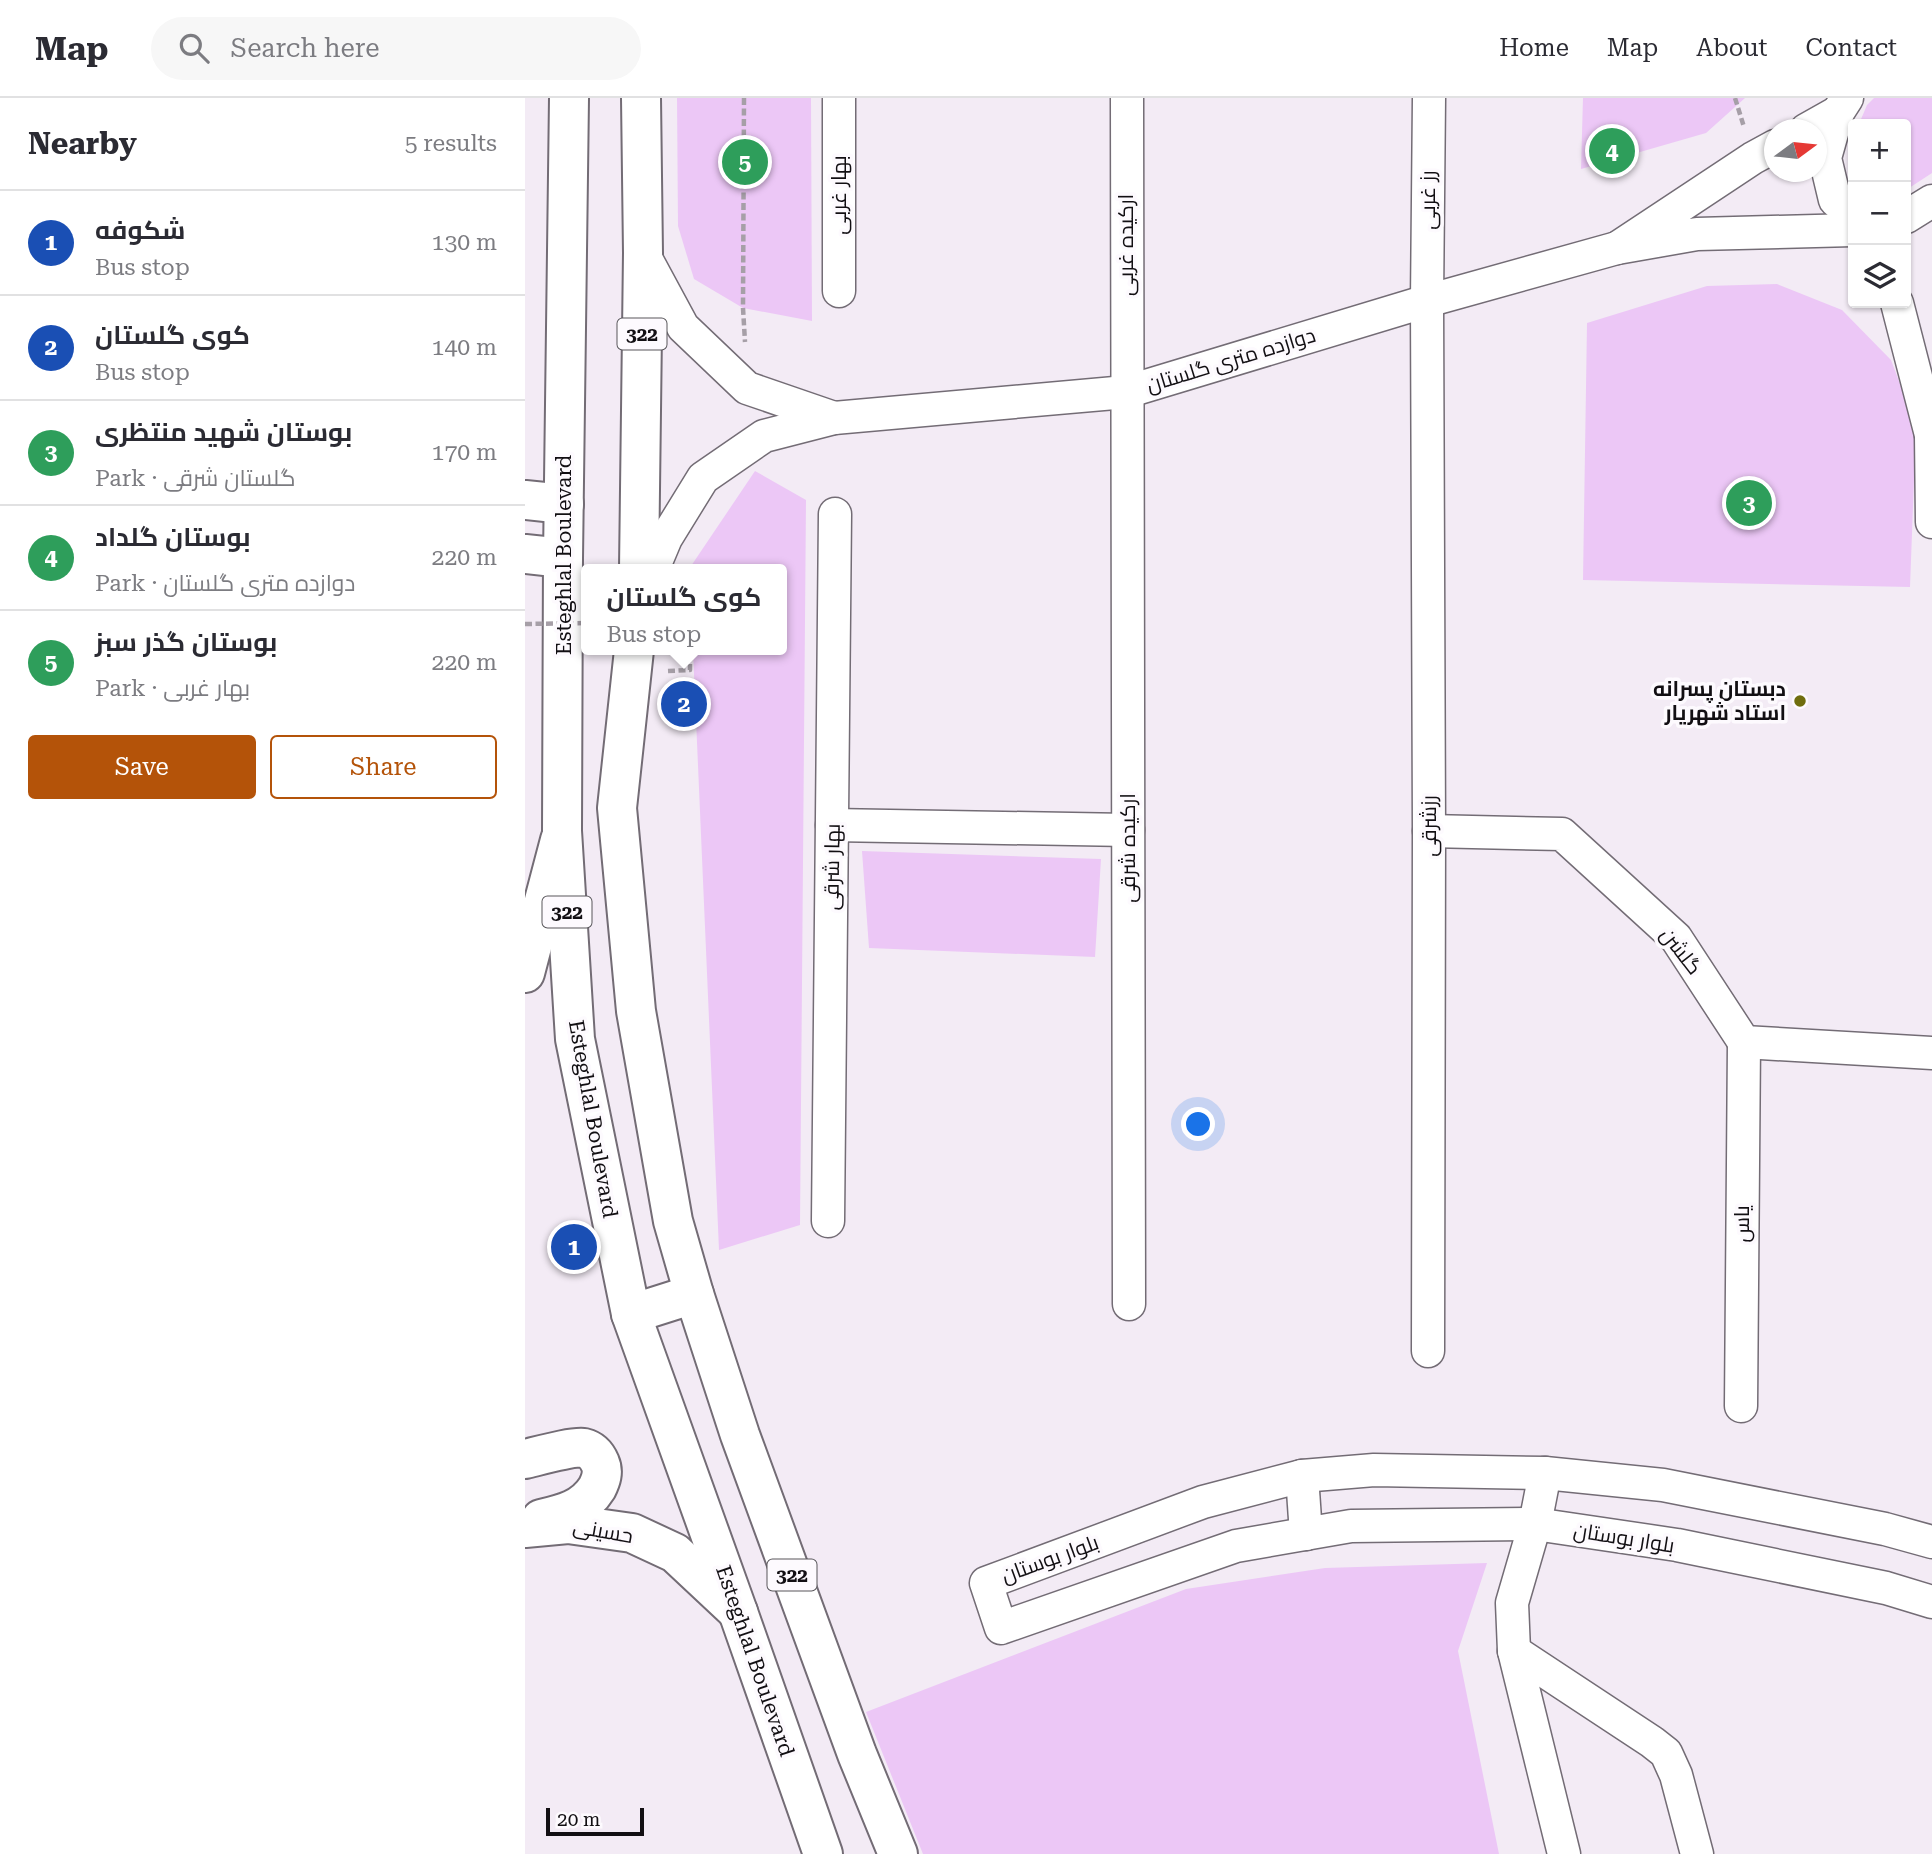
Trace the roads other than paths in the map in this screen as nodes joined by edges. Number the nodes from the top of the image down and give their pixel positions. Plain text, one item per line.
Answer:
1 (569, 98) edge
2 (641, 98) edge
3 (839, 98) edge
4 (1127, 98) edge
5 (1429, 98) edge
6 (1842, 105) edge
7 (1822, 119) edge
8 (1764, 152) edge
9 (1932, 201) edge
10 (1848, 212) edge
11 (1911, 214) edge
12 (1848, 230) edge
13 (1616, 248) junction
14 (643, 253) junction
15 (839, 292) dead end
16 (1427, 301) junction
17 (1898, 308) edge
18 (1126, 392) junction
19 (834, 418) junction
20 (1931, 431) edge
21 (525, 500) edge
22 (564, 504) junction
23 (835, 514) dead end
24 (1932, 522) edge
25 (525, 554) edge
26 (563, 558) junction
27 (639, 564) edge
28 (655, 564) edge
29 (633, 655) edge
30 (832, 825) junction
31 (1128, 830) junction
32 (562, 831) junction
33 (1429, 831) junction
34 (525, 973) edge
35 (1744, 1042) junction
36 (1932, 1053) edge
37 (828, 1220) dead end
38 (694, 1294) junction
39 (1129, 1304) dead end
40 (631, 1314) junction
41 (1428, 1351) dead end
42 (1741, 1406) dead end
43 (525, 1459) edge
44 (1545, 1474) junction
45 (1303, 1476) junction
46 (1535, 1524) junction
47 (525, 1525) edge
48 (1306, 1534) junction
49 (1932, 1542) edge
50 (1932, 1602) edge
51 (739, 1612) junction
52 (1514, 1651) junction
53 (823, 1854) edge
54 (898, 1854) edge
55 (1564, 1854) edge
56 (1697, 1854) edge

1 - 22 main road, Esteghlal Boulevard / 322
2 - 14 main road, 322
3 - 15 street, بهار غربی
4 - 18 street, ارکیده غربی
5 - 16 street, رز غربی
6 - 7 street
6 - 10 street
8 - 13 street
9 - 11 street
12 - 13 street
13 - 16 street, دوازده متری گلستان
14 - 19 street
14 - 27 main road, 322
16 - 18 street, دوازده متری گلستان
16 - 33 street, رزشرقی
17 - 20 street
18 - 19 street, دوازده متری گلستان
18 - 31 street, ارکیده شرقی
19 - 28 street
20 - 24 street
21 - 22 main road
22 - 26 main road, Esteghlal Boulevard / 322
23 - 30 street, بهار شرقی
25 - 26 main road
26 - 32 main road, Esteghlal Boulevard / 322
29 - 38 main road, 322
30 - 31 street
30 - 37 street, بهار شرقی
31 - 39 street, ارکیده شرقی
32 - 34 main road
32 - 40 main road, Esteghlal Boulevard / 322
33 - 35 street, گلشن
33 - 41 street, رزشرقی
35 - 36 street
35 - 42 street, یاس
38 - 40 main road
38 - 54 main road, 322
40 - 51 main road, Esteghlal Boulevard / 322
43 - 47 main road
44 - 45 street, بلوار بوستان
44 - 46 street
44 - 49 street, بلوار بوستان
45 - 48 street
45 - 48 street, بلوار بوستان
46 - 48 street, بلوار بوستان
46 - 50 street, بلوار بوستان
46 - 52 street
47 - 51 main road, حسینی
51 - 53 main road, Esteghlal Boulevard / 322
52 - 55 street
52 - 56 street

